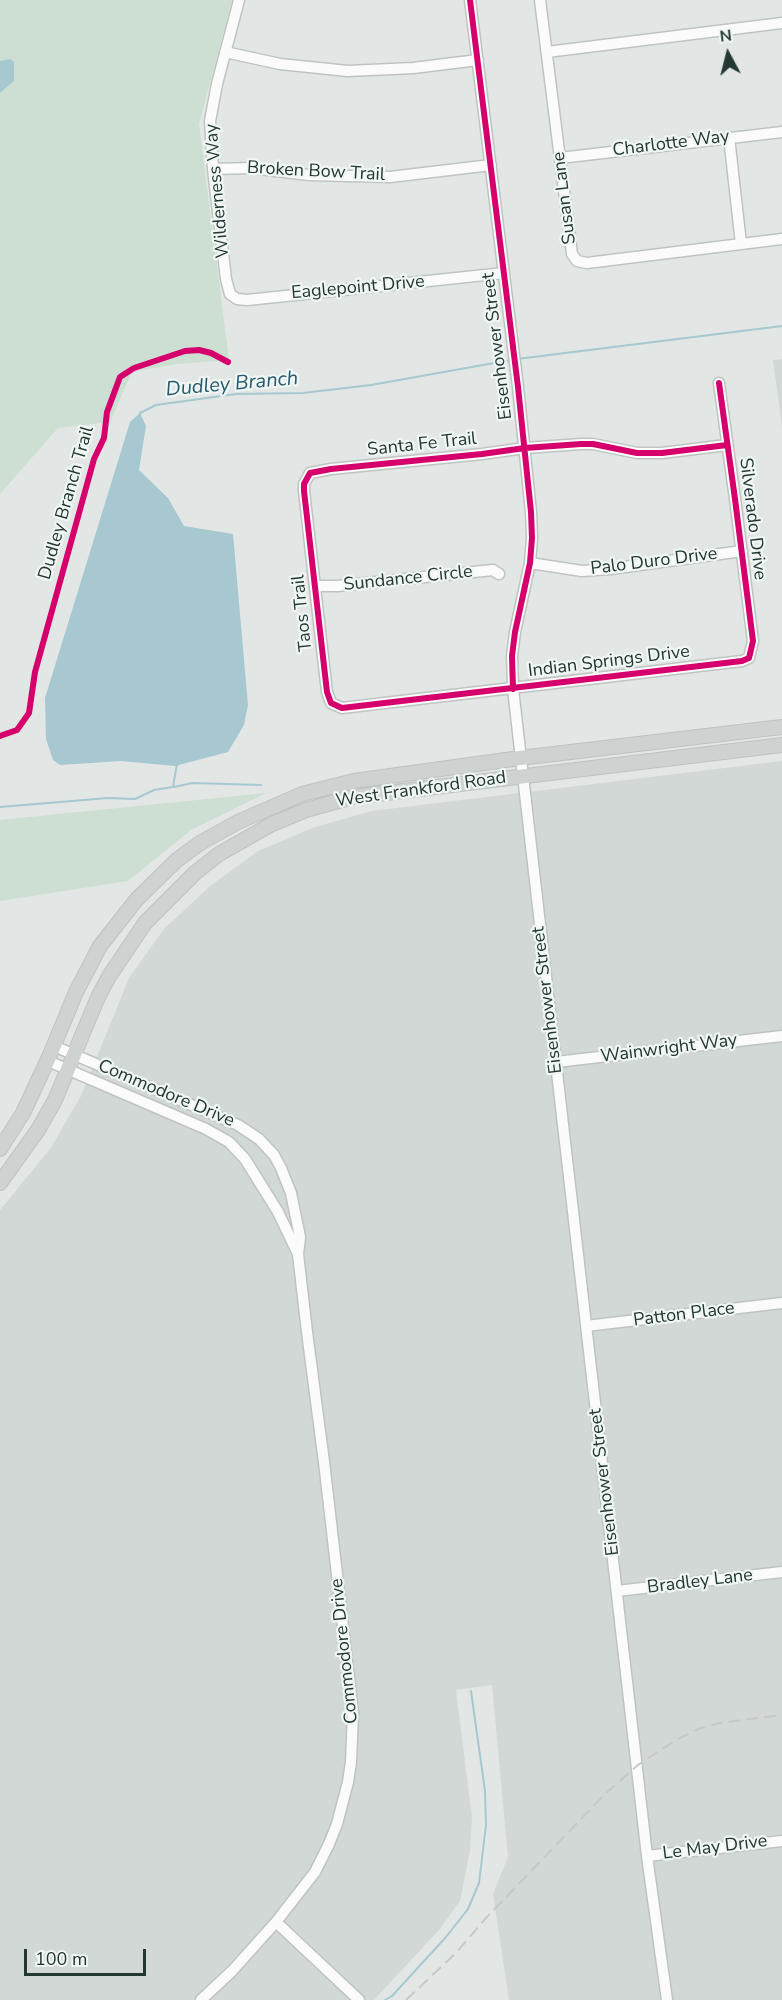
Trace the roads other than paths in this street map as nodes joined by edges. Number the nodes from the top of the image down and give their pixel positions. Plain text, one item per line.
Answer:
1 (239, 0) edge
2 (471, 0) edge
3 (540, 0) edge
4 (782, 23) edge
5 (225, 52) junction
6 (547, 52) junction
7 (478, 60) junction
8 (782, 132) edge
9 (729, 137) junction
10 (560, 158) junction
11 (491, 165) junction
12 (213, 169) junction
13 (782, 239) edge
14 (741, 244) junction
15 (504, 273) junction
16 (226, 279) joint
17 (719, 383) dead end
18 (728, 445) junction
19 (525, 448) junction
20 (308, 519) joint
21 (742, 551) junction
22 (530, 563) junction
23 (499, 574) dead end
24 (316, 586) junction
25 (748, 658) joint
26 (513, 689) junction
27 (331, 703) joint
28 (782, 727) edge
29 (782, 745) edge
30 (520, 758) junction
31 (522, 776) junction
32 (782, 1036) edge
33 (54, 1046) junction
34 (74, 1055) junction
35 (48, 1060) junction
36 (556, 1062) junction
37 (68, 1069) junction
38 (238, 1125) junction
39 (229, 1142) junction
40 (0, 1149) edge
41 (0, 1183) edge
42 (291, 1193) junction
43 (272, 1202) junction
44 (298, 1254) junction
45 (782, 1303) edge
46 (586, 1326) junction
47 (782, 1572) edge
48 (617, 1591) junction
49 (782, 1840) edge
50 (647, 1856) junction
51 (276, 1922) junction
52 (201, 2000) edge
53 (359, 2000) edge
54 (667, 2000) edge

1 - 5 street, Wilderness Way
2 - 7 street, Eisenhower Street
3 - 6 street, Susan Lane
4 - 6 street
5 - 7 street
5 - 12 street, Wilderness Way
6 - 10 street, Susan Lane
7 - 11 street, Eisenhower Street
8 - 9 street, Charlotte Way
9 - 10 street, Charlotte Way
9 - 14 street
10 - 14 street, Susan Lane
11 - 12 street, Broken Bow Trail
11 - 15 street, Eisenhower Street
12 - 16 street, Wilderness Way
13 - 14 street, Susan Lane
15 - 16 street, Eaglepoint Drive
15 - 19 street, Eisenhower Street
17 - 18 street, Silverado Drive
18 - 19 street, Santa Fe Trail
18 - 21 street, Silverado Drive
19 - 20 street, Santa Fe Trail
19 - 22 street, Eisenhower Street
20 - 24 street, Taos Trail
21 - 22 street, Palo Duro Drive
21 - 25 street, Silverado Drive
22 - 26 street, Eisenhower Street
23 - 24 street, Sundance Circle
24 - 27 street, Taos Trail
25 - 26 street, Indian Springs Drive
26 - 27 street, Indian Springs Drive
26 - 30 street, Eisenhower Street
28 - 30 main road, West Frankford Road
29 - 31 main road, West Frankford Road
30 - 31 street, Eisenhower Street
30 - 33 main road, West Frankford Road
31 - 34 main road, West Frankford Road
31 - 36 street, Eisenhower Street
32 - 36 street, Wainwright Way
33 - 34 street, Commodore Drive
33 - 35 main road, West Frankford Road
34 - 37 main road, West Frankford Road
34 - 38 street, Commodore Drive
35 - 37 street, Commodore Drive
35 - 40 main road, West Frankford Road
36 - 46 street, Eisenhower Street
37 - 39 street, Commodore Drive
37 - 41 main road, West Frankford Road
38 - 39 street
38 - 42 street, Commodore Drive
39 - 43 street, Commodore Drive
42 - 43 street
42 - 44 street, Commodore Drive
43 - 44 street, Commodore Drive
44 - 51 street, Commodore Drive
45 - 46 street, Patton Place
46 - 48 street, Eisenhower Street
47 - 48 street, Bradley Lane
48 - 50 street, Eisenhower Street
49 - 50 street, Le May Drive
50 - 54 street, Eisenhower Street
51 - 52 street, Commodore Drive
51 - 53 street

